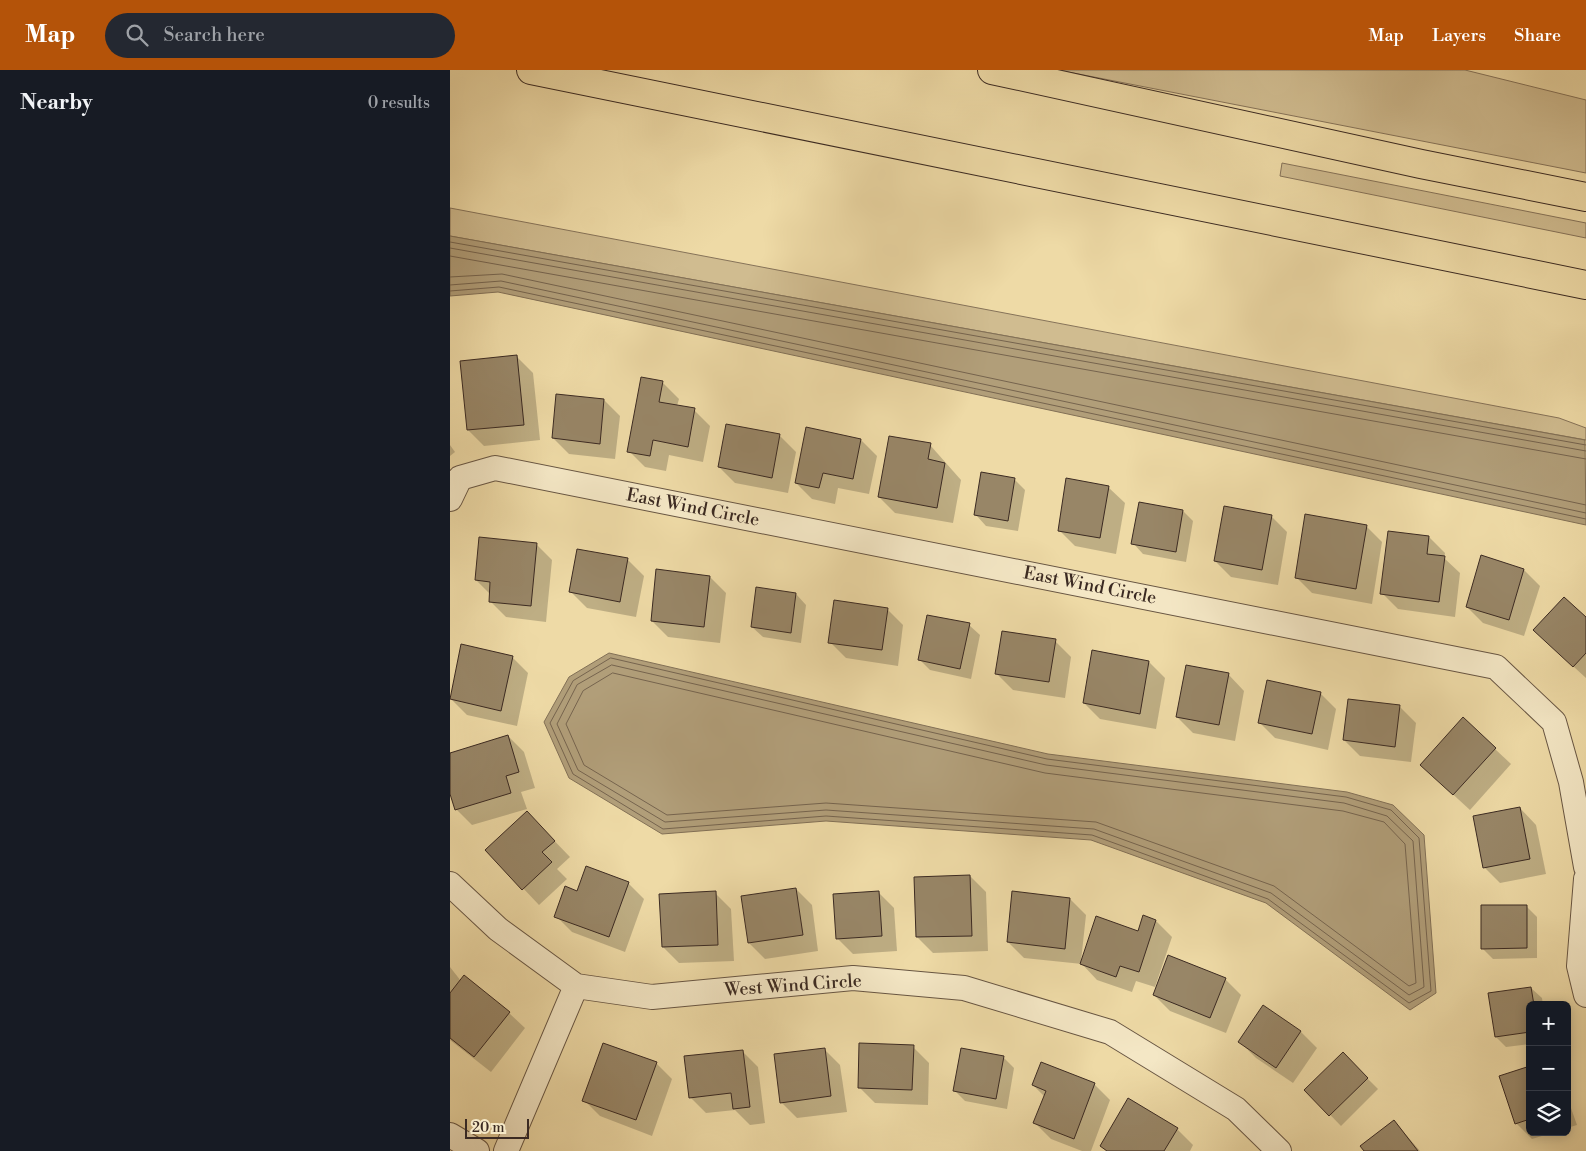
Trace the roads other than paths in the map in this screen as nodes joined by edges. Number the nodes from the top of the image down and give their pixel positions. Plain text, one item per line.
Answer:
1 (531, 70) edge
2 (992, 70) edge
3 (1586, 197) edge
4 (1586, 285) edge
5 (450, 499) edge
6 (1586, 867) edge
7 (1586, 879) edge
8 (450, 884) edge
9 (576, 986) junction
10 (1586, 995) edge
11 (450, 1135) edge
12 (477, 1151) edge
13 (506, 1151) edge
14 (1279, 1151) edge

1 - 4 highway
2 - 3 highway
5 - 6 street, East Wind Circle
7 - 10 street
8 - 9 street, West Wind Circle
9 - 13 street
9 - 14 street, West Wind Circle
11 - 12 street

